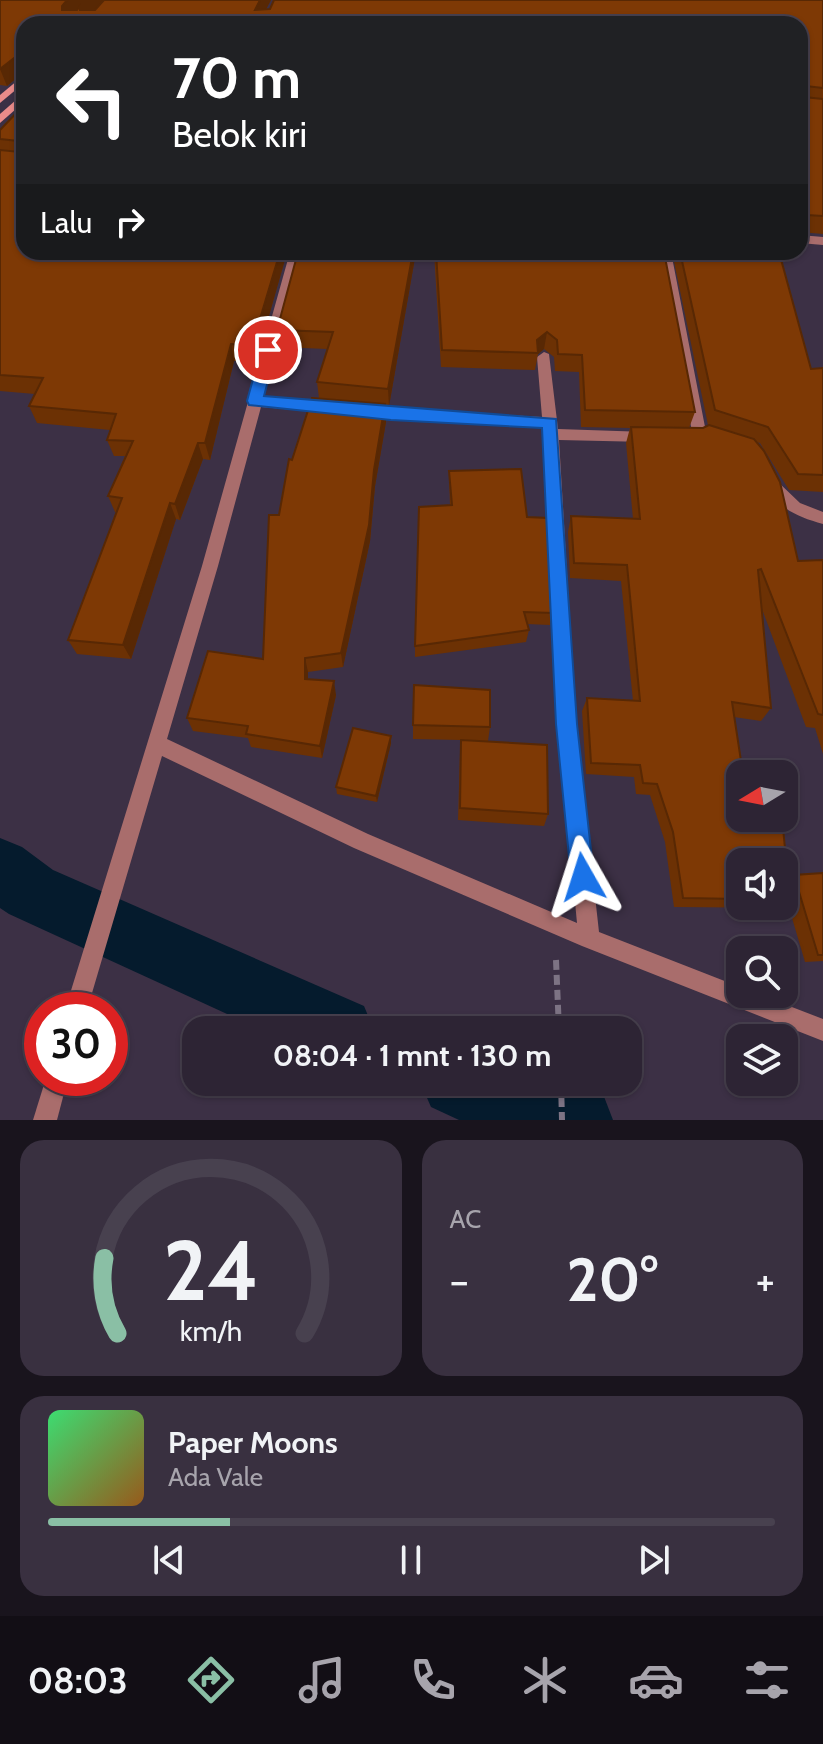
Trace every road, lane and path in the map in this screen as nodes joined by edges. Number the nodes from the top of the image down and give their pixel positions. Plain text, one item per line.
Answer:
1 (16, 85) edge
2 (0, 100) edge
3 (16, 104) edge
4 (0, 120) edge
5 (294, 260) edge
6 (667, 260) edge
7 (544, 357) edge
8 (255, 401) junction
9 (551, 428) junction
10 (660, 437) edge
11 (676, 438) edge
12 (769, 475) edge
13 (823, 518) edge
14 (157, 744) junction
15 (589, 939) junction
16 (558, 991) dead end
17 (81, 992) edge
18 (559, 1016) edge
19 (823, 1030) edge
20 (52, 1096) edge
21 (561, 1096) edge
22 (45, 1120) edge
23 (562, 1120) edge

1 - 2 main road
3 - 4 main road
5 - 8 street
6 - 11 street
7 - 9 street
8 - 9 street
8 - 14 street
9 - 10 street
9 - 15 street
12 - 13 street
14 - 15 street
14 - 17 street
15 - 19 street
16 - 18 path
20 - 22 street
21 - 23 path

